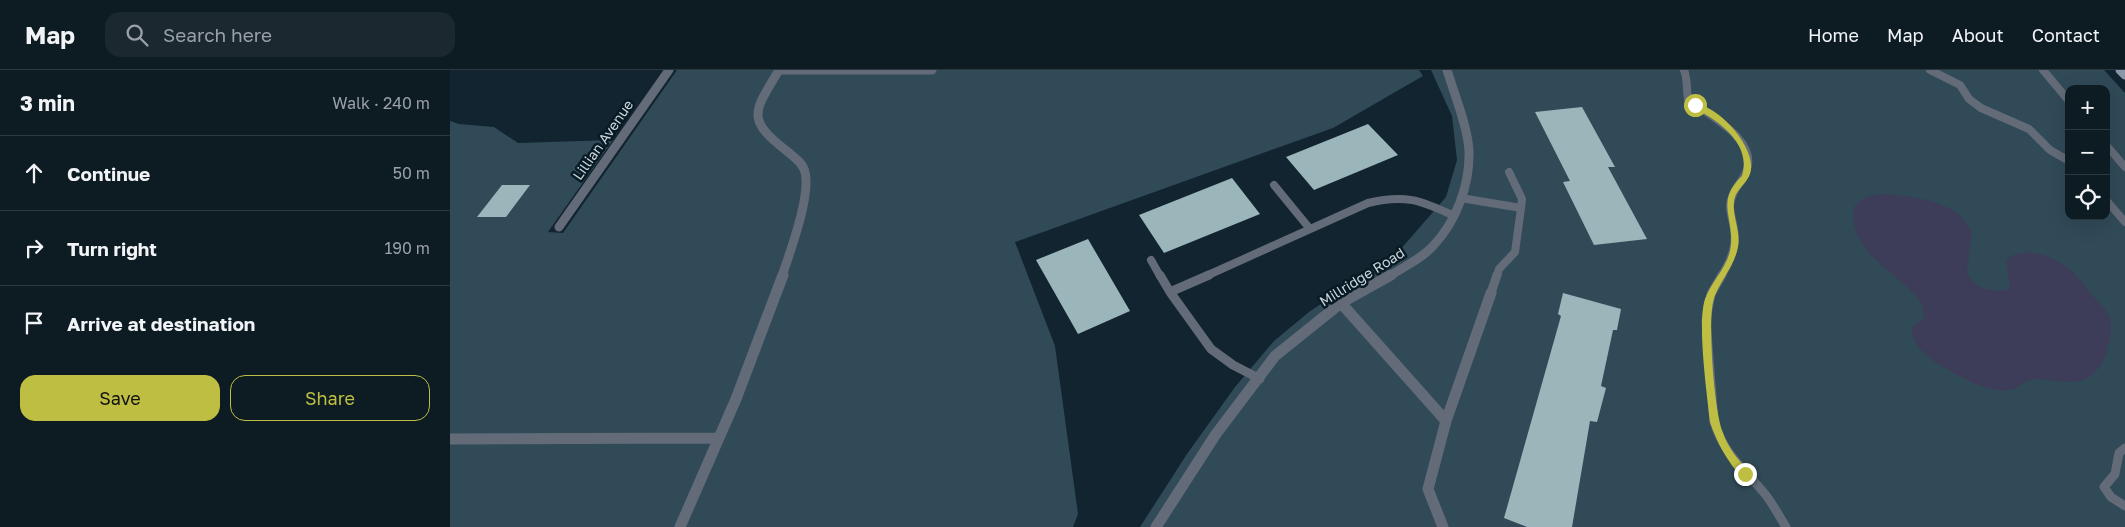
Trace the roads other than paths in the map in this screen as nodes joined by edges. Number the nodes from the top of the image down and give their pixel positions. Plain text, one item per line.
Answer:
1 (669, 70) edge
2 (778, 70) edge
3 (932, 70) edge
4 (1447, 70) edge
5 (1684, 70) edge
6 (1930, 70) edge
7 (2043, 70) edge
8 (2120, 70) edge
9 (2125, 75) edge
10 (2065, 96) edge
11 (2110, 150) edge
12 (2065, 159) edge
13 (2125, 167) edge
14 (1509, 172) dead end
15 (1274, 185) dead end
16 (1462, 198) junction
17 (2110, 205) edge
18 (1521, 208) junction
19 (1454, 216) junction
20 (2125, 222) edge
21 (560, 226) dead end
22 (1310, 229) junction
23 (1151, 260) dead end
24 (1170, 292) junction
25 (1491, 293) joint
26 (1340, 303) junction
27 (1260, 379) junction
28 (1446, 421) junction
29 (719, 438) junction
30 (450, 439) edge
31 (2125, 448) edge
32 (2125, 506) edge
33 (680, 527) edge
34 (1156, 527) edge
35 (1444, 527) edge
36 (1786, 527) edge

1 - 21 street, Lillian Avenue
2 - 3 street
2 - 29 street
4 - 16 street, Millridge Road
5 - 36 lane
6 - 12 lane
7 - 10 lane
8 - 9 main road
11 - 13 lane
14 - 18 lane
15 - 22 lane
16 - 18 lane
16 - 19 street, Millridge Road
17 - 20 lane
18 - 25 lane
19 - 22 lane
19 - 26 street, Millridge Road
22 - 24 lane
23 - 24 lane
24 - 27 lane
25 - 28 street
26 - 27 street, Millridge Road
26 - 28 street
27 - 34 street, Millridge Road
28 - 35 street
29 - 30 street
29 - 33 street
31 - 32 lane

